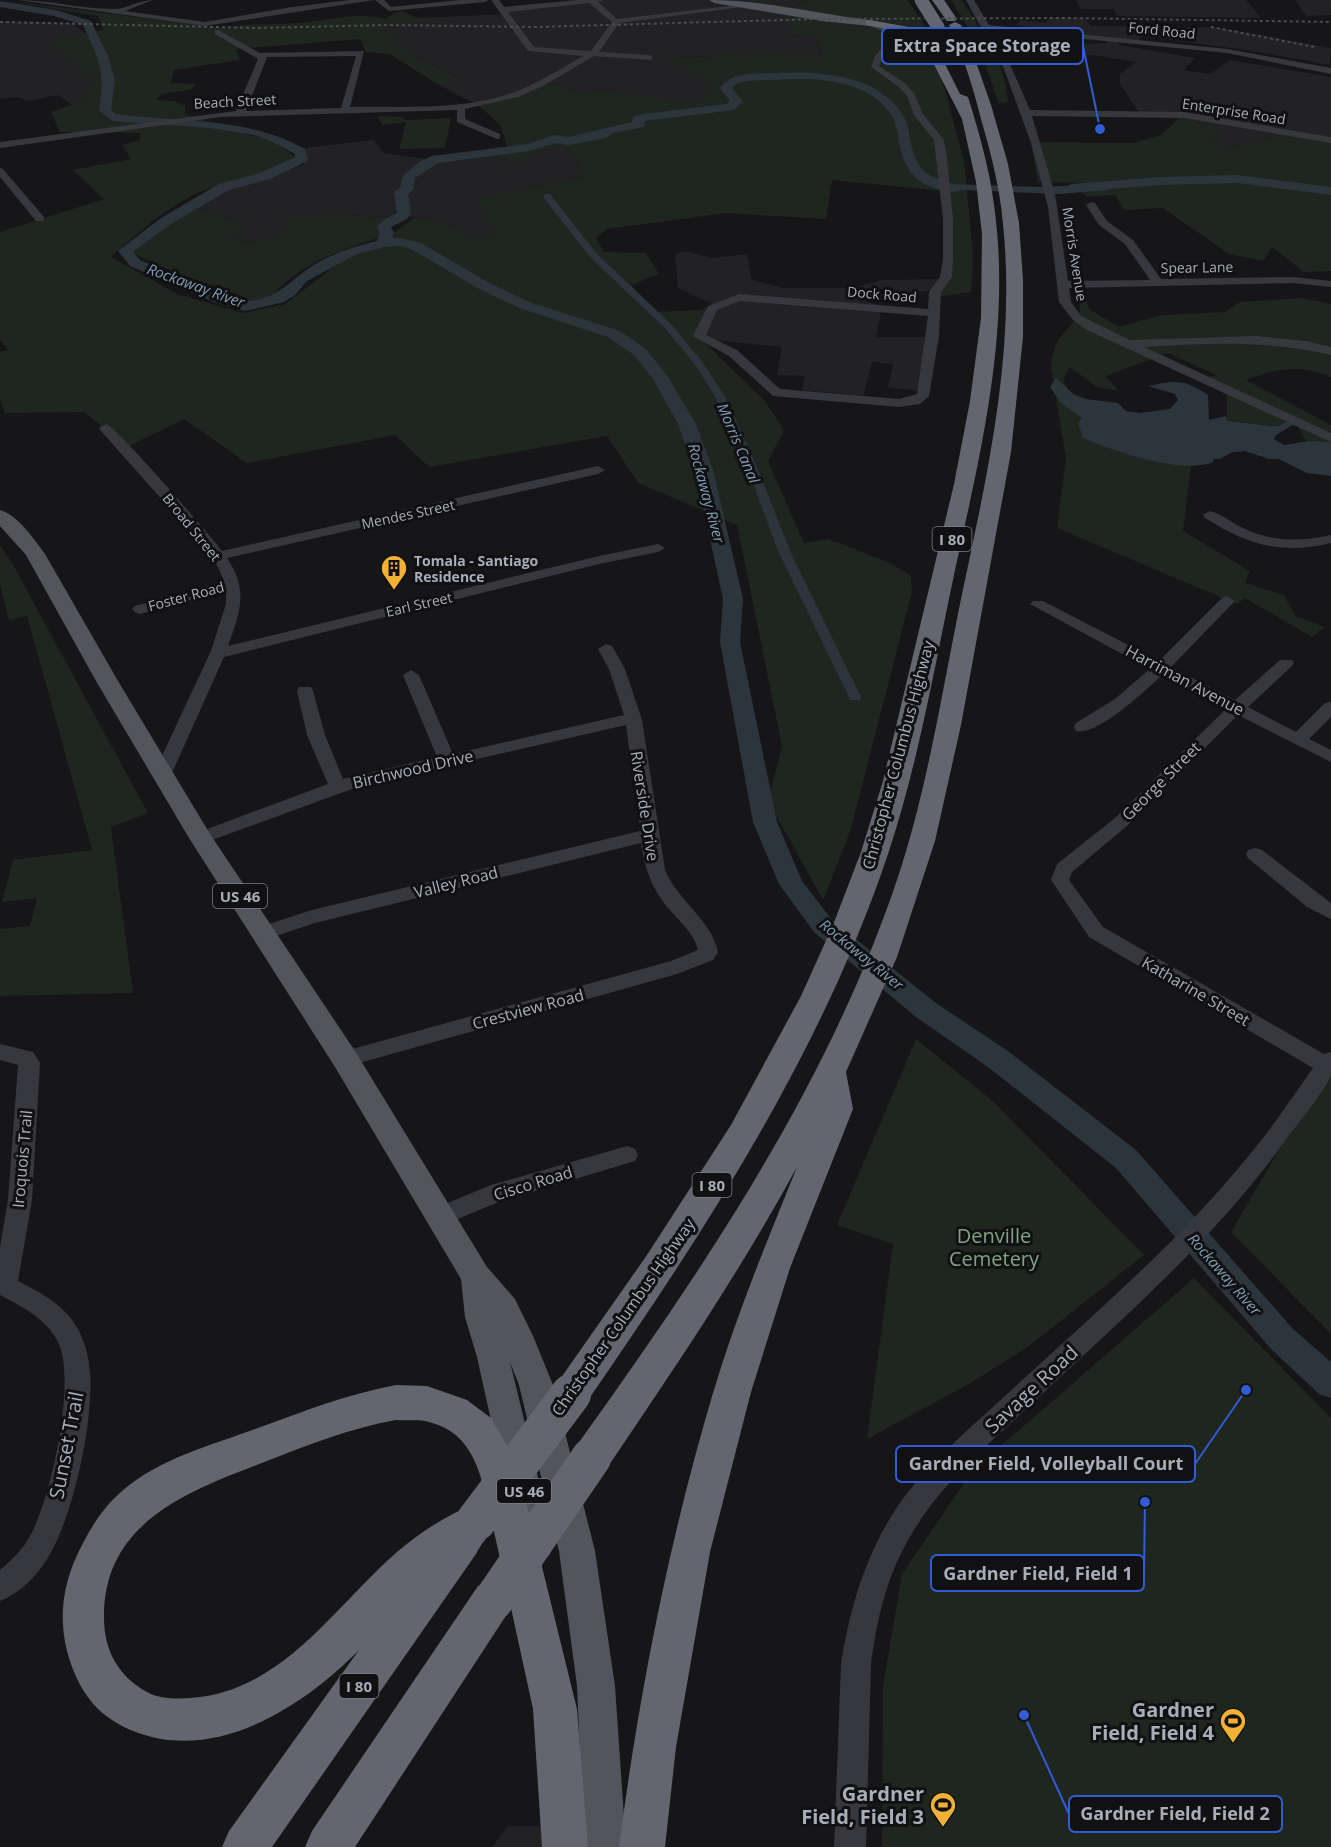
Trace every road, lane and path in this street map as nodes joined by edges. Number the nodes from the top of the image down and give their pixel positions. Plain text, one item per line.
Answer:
1 (22, 0) edge
2 (149, 0) edge
3 (370, 0) edge
4 (379, 0) edge
5 (485, 0) edge
6 (495, 0) edge
7 (591, 0) edge
8 (599, 0) edge
9 (714, 0) edge
10 (938, 0) edge
11 (970, 0) edge
12 (35, 1) edge
13 (922, 1) edge
14 (268, 2) dead end
15 (746, 6) junction
16 (296, 8) junction
17 (502, 10) junction
18 (112, 12) junction
19 (616, 21) junction
20 (870, 22) junction
21 (989, 27) junction
22 (218, 32) dead end
23 (940, 32) dead end
24 (591, 54) junction
25 (261, 55) junction
26 (949, 55) dead end
27 (649, 58) dead end
28 (1331, 71) edge
29 (460, 107) junction
30 (345, 111) junction
31 (1025, 112) junction
32 (240, 113) junction
33 (971, 128) junction
34 (497, 136) dead end
35 (1331, 140) edge
36 (0, 145) edge
37 (0, 171) edge
38 (995, 188) junction
39 (1091, 205) dead end
40 (40, 219) dead end
41 (1158, 283) junction
42 (1331, 284) edge
43 (1063, 285) junction
44 (933, 313) junction
45 (1126, 344) junction
46 (1331, 351) edge
47 (106, 428) dead end
48 (1331, 438) edge
49 (598, 470) dead end
50 (1210, 514) dead end
51 (0, 516) edge
52 (1331, 539) edge
53 (658, 548) dead end
54 (218, 556) junction
55 (232, 584) junction
56 (1227, 601) dead end
57 (1038, 604) dead end
58 (140, 609) dead end
59 (606, 649) dead end
60 (216, 654) junction
61 (1286, 663) dead end
62 (1160, 668) junction
63 (411, 675) dead end
64 (305, 691) dead end
65 (1331, 707) edge
66 (1238, 708) junction
67 (631, 719) junction
68 (1082, 727) dead end
69 (1298, 740) junction
70 (1331, 757) edge
71 (447, 761) junction
72 (162, 775) junction
73 (338, 787) junction
74 (649, 835) junction
75 (201, 838) junction
76 (1255, 854) dead end
77 (1076, 905) joint
78 (1331, 912) edge
79 (264, 933) junction
80 (708, 952) joint
81 (0, 1052) edge
82 (345, 1059) junction
83 (1329, 1063) edge
84 (831, 1073) junction
85 (627, 1155) dead end
86 (441, 1216) junction
87 (476, 1277) junction
88 (3, 1284) edge
89 (475, 1523) junction
90 (0, 1587) edge
91 (555, 1709) junction
92 (245, 1847) edge
93 (328, 1847) edge
94 (565, 1847) edge
95 (605, 1847) edge
96 (642, 1847) edge
97 (850, 1847) edge

1 - 12 street
2 - 18 street
3 - 16 street
4 - 5 street
6 - 17 street
7 - 8 street
7 - 17 street
7 - 19 street
9 - 15 main road
10 - 38 highway, Christopher Columbus Highway / I 80
11 - 21 street, Morris Avenue
12 - 18 street
13 - 23 highway, bridge
14 - 16 street
15 - 19 street
15 - 20 main road
16 - 18 street
17 - 24 street
19 - 24 street
20 - 33 highway
20 - 44 street, Dock Road
21 - 28 street, Ford Road
21 - 31 street, Morris Avenue
22 - 25 street
24 - 27 street
24 - 29 street, Beach Street
25 - 30 street
25 - 32 street
26 - 33 highway, Christopher Columbus Highway / I 80
29 - 30 street, Beach Street
29 - 34 street
30 - 32 street, Beach Street
31 - 35 street, Enterprise Road
31 - 43 street, Morris Avenue
32 - 36 street, Beach Street
33 - 38 highway, Christopher Columbus Highway / I 80
37 - 40 street
38 - 84 highway, Christopher Columbus Highway / I 80
38 - 89 highway, Christopher Columbus Highway / I 80, bridge
39 - 41 street
41 - 42 street, Spear Lane
41 - 43 street, Spear Lane
43 - 45 street, Morris Avenue
44 - 44 street, Dock Road
45 - 46 street
45 - 48 street, Morris Avenue
47 - 54 street, Broad Street
49 - 54 street, Mendes Street
50 - 52 street
51 - 72 main road, US 46
53 - 60 street, Earl Street
54 - 55 street, Broad Street
55 - 58 street, Foster Road
55 - 60 street, Broad Street
56 - 62 street
57 - 62 street, Harriman Avenue
59 - 67 street, Riverside Drive
60 - 72 street, Broad Street
61 - 66 street, George Street
62 - 66 street, Harriman Avenue
62 - 68 street
63 - 71 street
64 - 73 street
65 - 69 street
66 - 69 street, Harriman Avenue
66 - 77 street, George Street
67 - 71 street, Birchwood Drive
67 - 74 street, Riverside Drive
69 - 70 street, Harriman Avenue
71 - 73 street, Birchwood Drive
72 - 75 main road, US 46
73 - 75 street, Birchwood Drive
74 - 79 street, Valley Road
74 - 80 street, Riverside Drive
75 - 79 main road, US 46
76 - 78 street
77 - 83 street, Katharine Street
79 - 82 main road, US 46
80 - 82 street, Crestview Road
81 - 88 street, Iroquois Trail
82 - 86 main road, US 46
83 - 97 street, Savage Road
84 - 93 highway, Christopher Columbus Highway / I 80, bridge
84 - 96 highway
85 - 86 street, Cisco Road
86 - 87 main road, US 46
87 - 91 main road, US 46
87 - 95 main road, US 46
88 - 90 street, Sunset Trail
89 - 91 highway
89 - 92 highway, Christopher Columbus Highway / I 80
91 - 94 highway, US 46

